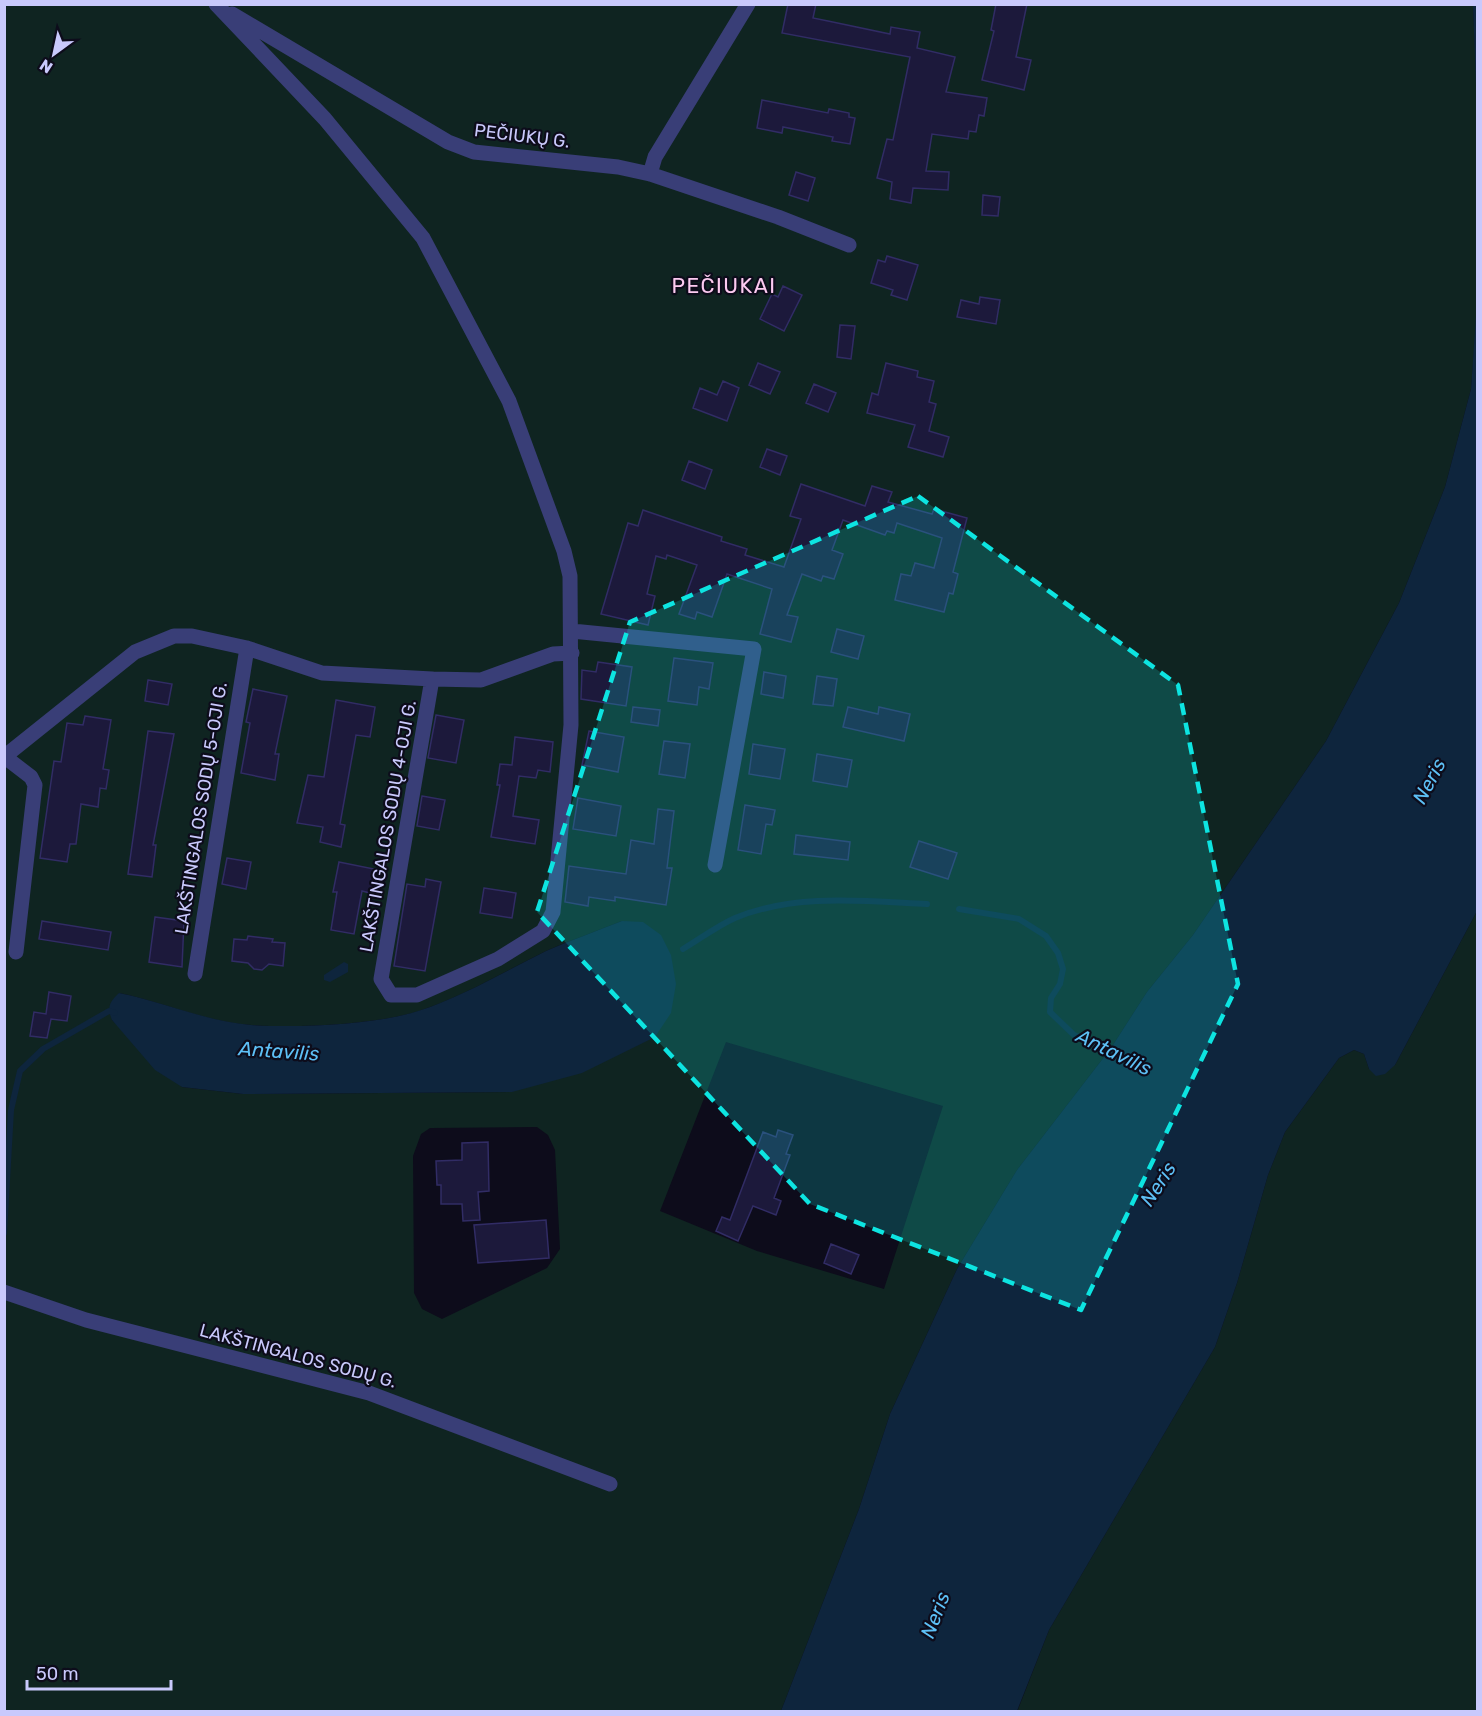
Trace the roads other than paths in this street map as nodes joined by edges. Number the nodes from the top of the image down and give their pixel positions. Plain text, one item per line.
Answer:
1 (216, 4) edge
2 (748, 4) edge
3 (650, 174) junction
4 (849, 245) dead end
5 (572, 631) junction
6 (247, 648) junction
7 (572, 653) junction
8 (432, 679) junction
9 (5, 757) edge
10 (715, 865) dead end
11 (16, 952) dead end
12 (195, 974) dead end
13 (4, 1292) edge
14 (610, 1484) dead end

1 - 3 street, PEČIUKŲ G.
1 - 5 street
2 - 3 street
3 - 4 street, PEČIUKŲ G.
5 - 7 street
5 - 10 street
6 - 8 street
6 - 9 street
6 - 12 street, LAKŠTINGALOS SODŲ 5-OJI G.
7 - 8 street
7 - 8 street, LAKŠTINGALOS SODŲ 4-OJI G.
9 - 11 street
13 - 14 street, LAKŠTINGALOS SODŲ G.

